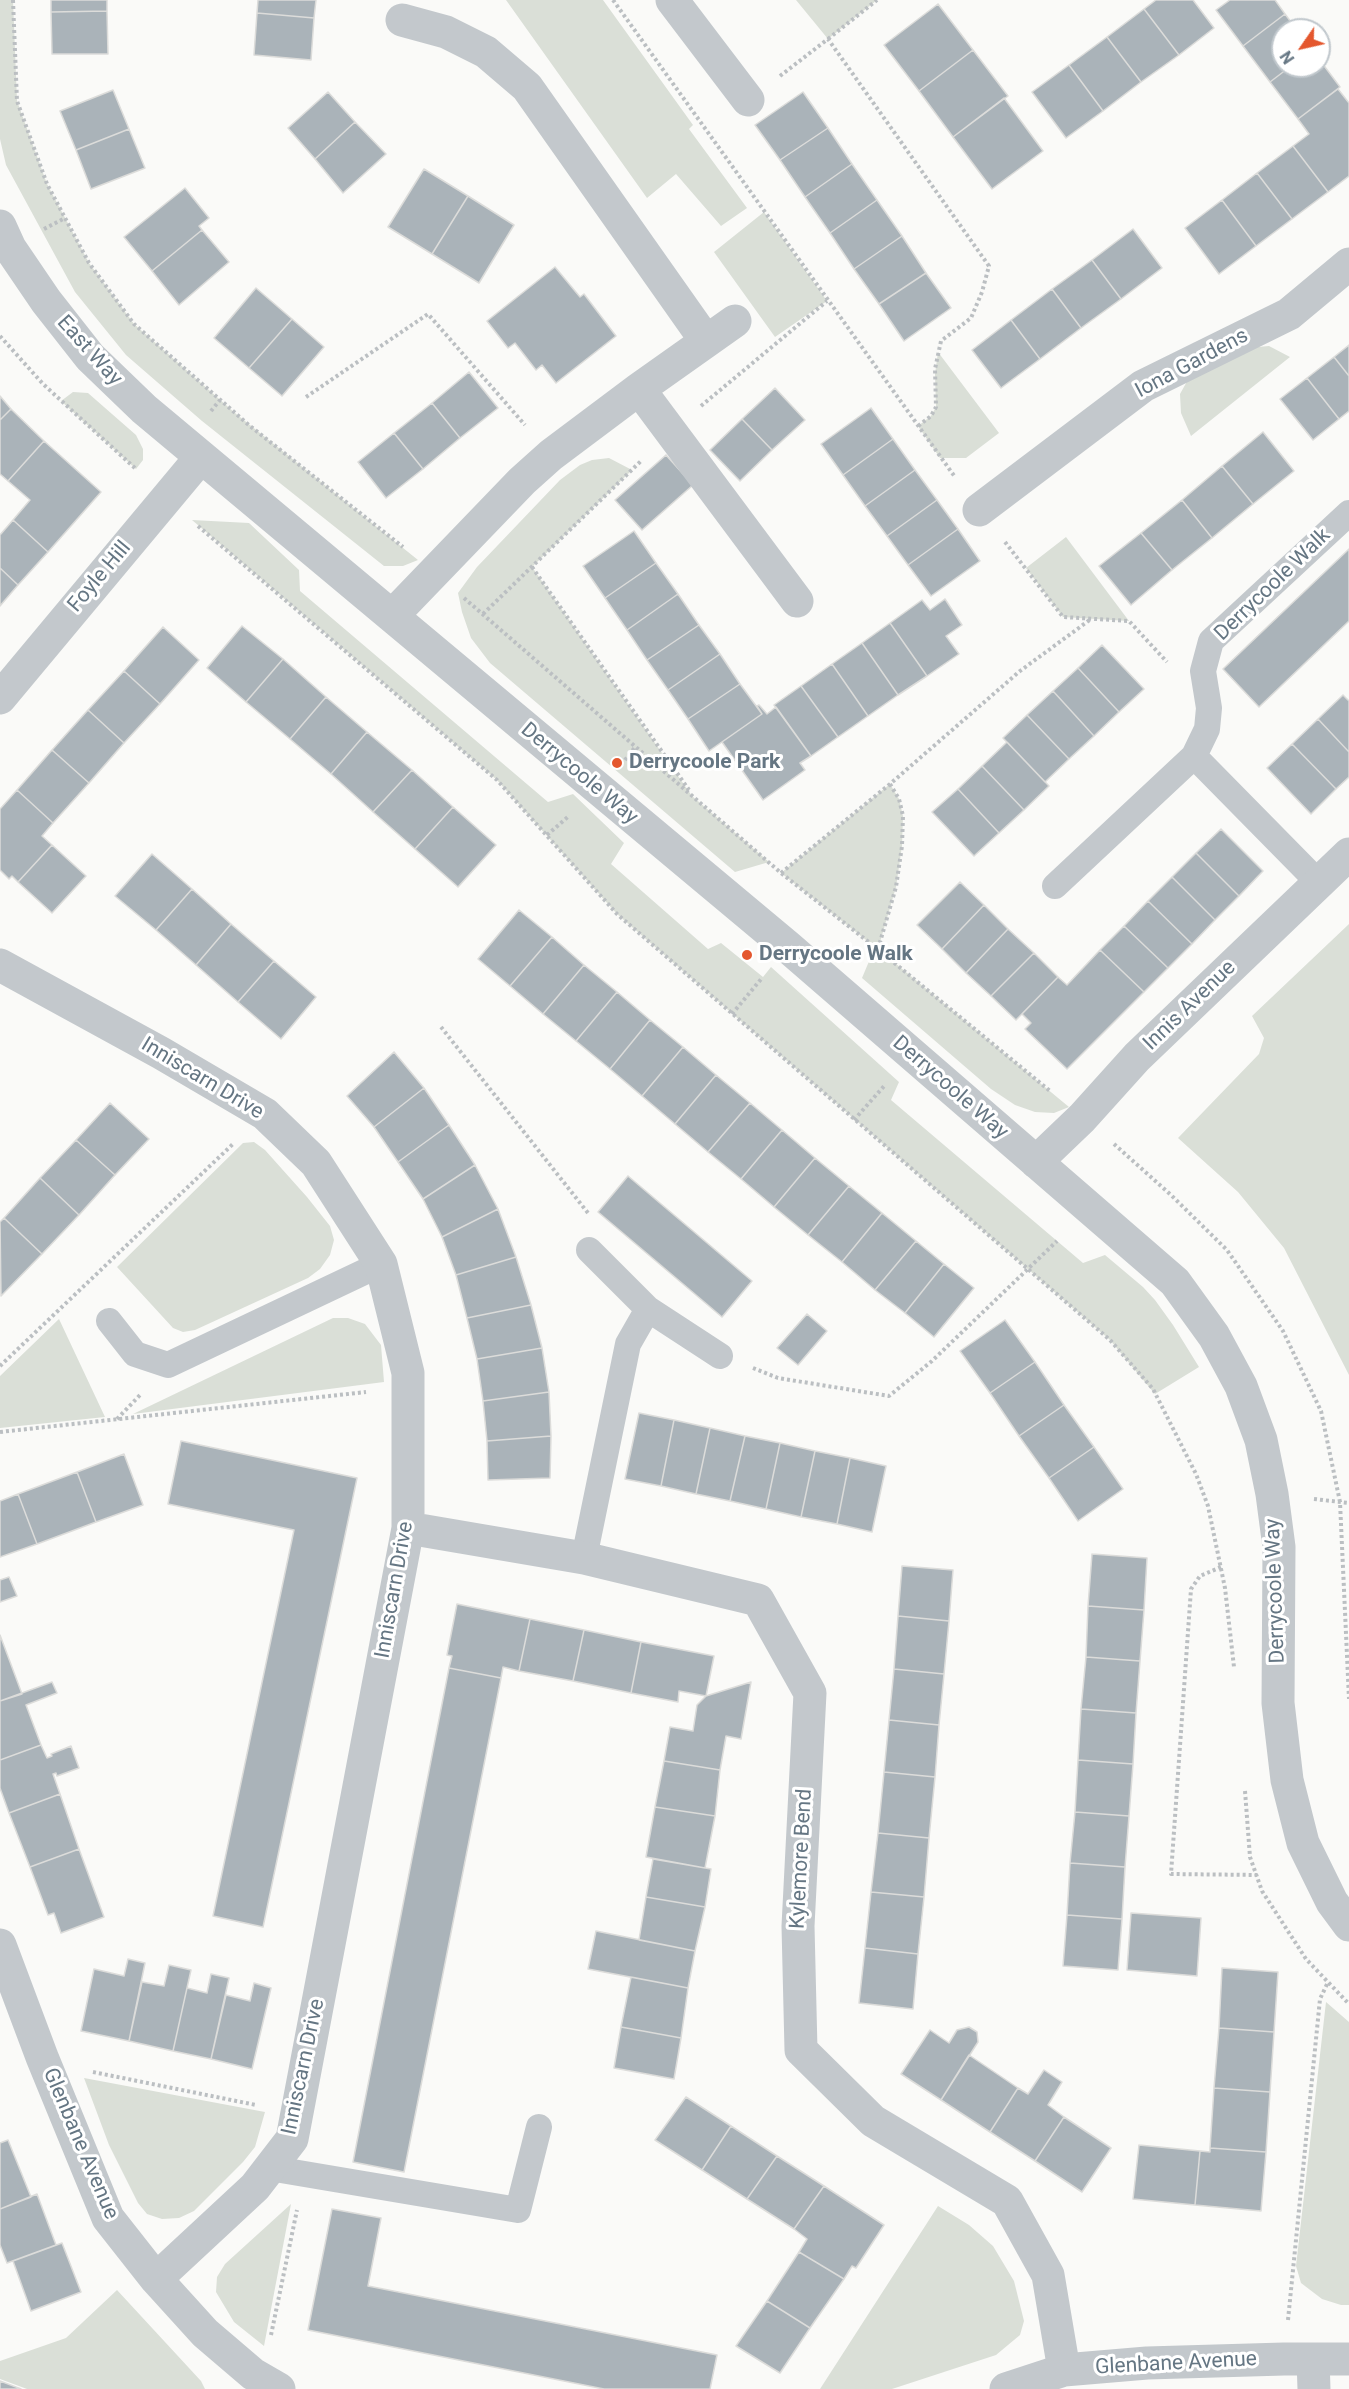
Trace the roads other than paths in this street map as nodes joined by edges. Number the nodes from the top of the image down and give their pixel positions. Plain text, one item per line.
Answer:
1 (672, 0) edge
2 (402, 20) dead end
3 (748, 100) road end
4 (0, 226) edge
5 (1349, 264) edge
6 (735, 321) dead end
7 (706, 341) junction
8 (639, 389) junction
9 (201, 457) junction
10 (979, 510) road end
11 (1349, 513) edge
12 (797, 602) dead end
13 (392, 616) junction
14 (0, 698) edge
15 (1194, 756) junction
16 (1349, 854) edge
17 (1319, 883) junction
18 (1055, 886) dead end
19 (0, 966) edge
20 (1036, 1162) junction
21 (589, 1250) road end
22 (381, 1264) junction
23 (648, 1309) junction
24 (109, 1321) dead end
25 (720, 1356) road end
26 (408, 1528) junction
27 (584, 1558) junction
28 (1349, 1925) edge
29 (0, 1945) edge
30 (538, 2127) dead end
31 (269, 2168) junction
32 (156, 2279) junction
33 (1349, 2360) edge
34 (1304, 2369) edge
35 (1064, 2370) junction
36 (259, 2383) edge
37 (1006, 2389) edge

1 - 3 street
2 - 7 street
4 - 9 street, East Way
5 - 10 street, Iona Gardens
6 - 7 street
7 - 8 street
8 - 12 street
8 - 13 street
9 - 13 street, Derrycoole Way
9 - 14 street, Foyle Hill
11 - 15 lane, Derrycoole Walk
13 - 20 street, Derrycoole Way
15 - 17 lane
15 - 18 lane, Derrycoole Walk
16 - 17 street, Innis Avenue
17 - 20 street, Innis Avenue
19 - 22 street, Inniscarn Drive
20 - 28 street, Derrycoole Way
21 - 23 lane
22 - 24 lane
22 - 26 street, Inniscarn Drive
23 - 25 lane
23 - 27 lane
26 - 27 street, Kylemore Bend
26 - 31 street, Inniscarn Drive
27 - 35 street, Kylemore Bend
29 - 32 street, Glenbane Avenue
30 - 31 lane
31 - 32 street, Inniscarn Drive
32 - 36 street, Glenbane Avenue
33 - 34 street, Glenbane Avenue
34 - 35 street, Glenbane Avenue
35 - 37 street, Glenbane Avenue

